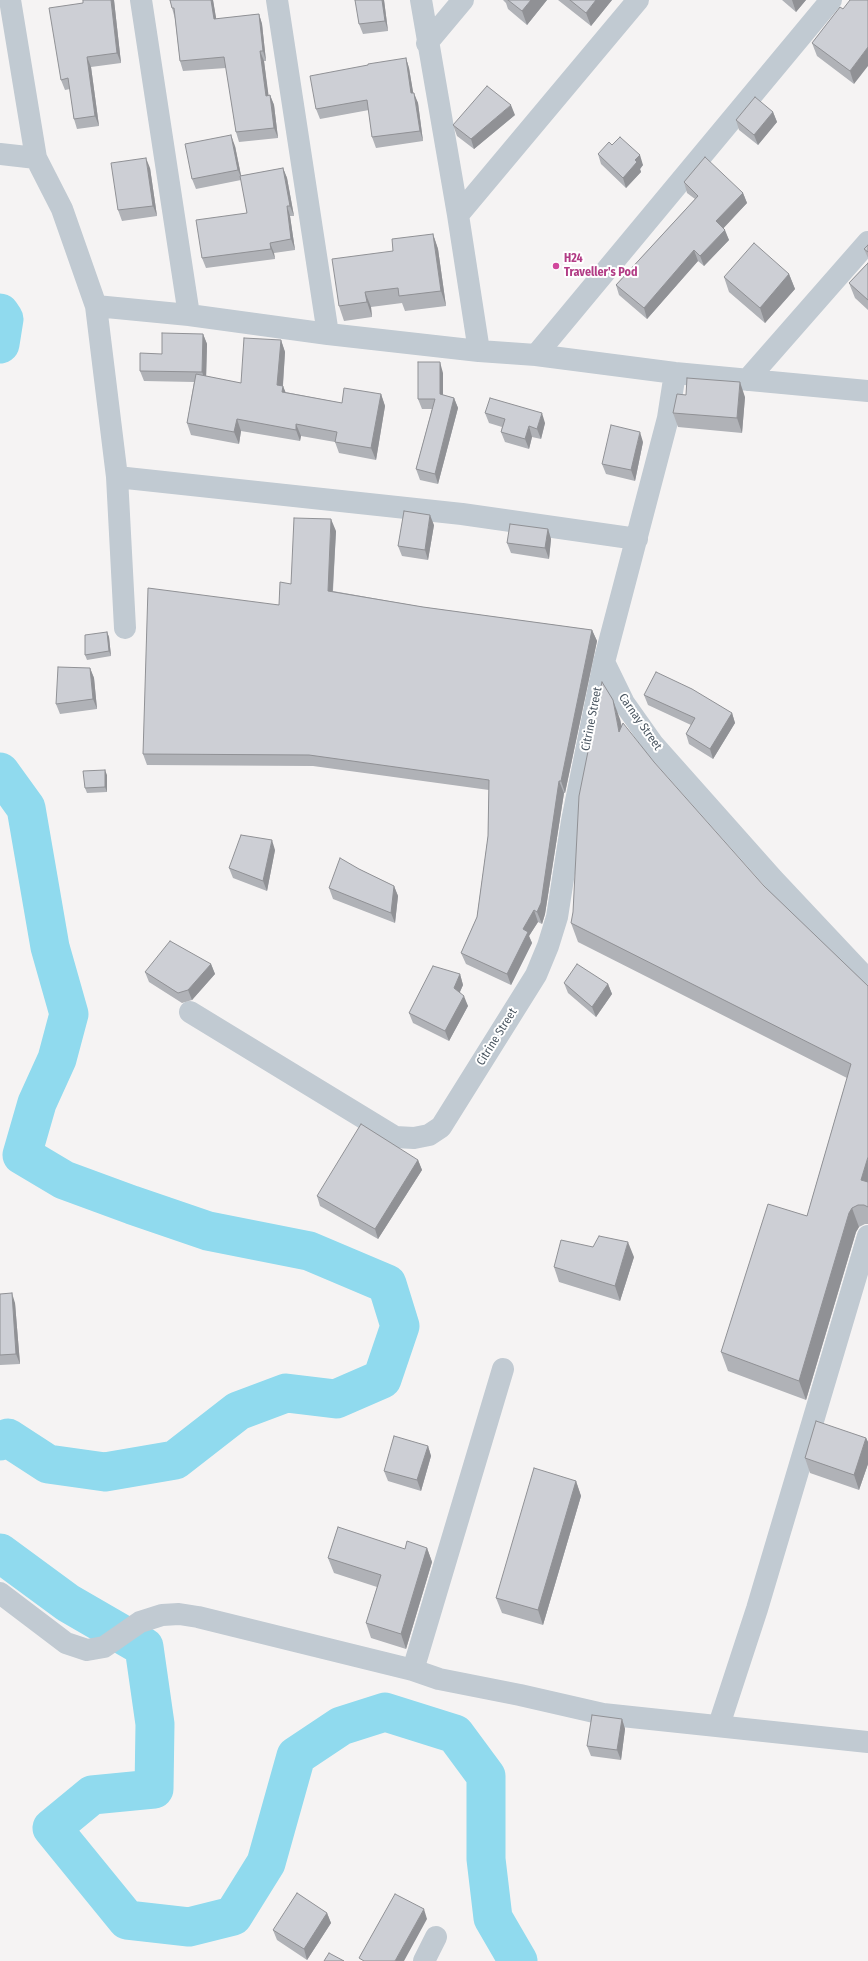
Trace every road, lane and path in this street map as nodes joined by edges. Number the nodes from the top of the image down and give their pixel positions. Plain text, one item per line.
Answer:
1 (10, 0) edge
2 (141, 0) edge
3 (276, 0) edge
4 (420, 0) edge
5 (463, 0) edge
6 (638, 0) edge
7 (831, 0) edge
8 (428, 43) junction
9 (0, 154) edge
10 (36, 158) junction
11 (458, 215) junction
12 (868, 242) edge
13 (96, 306) junction
14 (189, 315) junction
15 (328, 334) junction
16 (479, 351) junction
17 (536, 355) junction
18 (675, 373) junction
19 (747, 380) junction
20 (868, 391) edge
21 (117, 477) junction
22 (637, 539) junction
23 (125, 628) dead end
24 (604, 662) junction
25 (868, 980) edge
26 (190, 1012) dead end
27 (868, 1236) edge
28 (503, 1369) dead end
29 (0, 1593) edge
30 (413, 1670) junction
31 (719, 1725) junction
32 (868, 1742) edge
33 (436, 1937) dead end
34 (424, 1961) edge

1 - 10 street
2 - 14 street
3 - 15 street
4 - 8 street
5 - 8 street
6 - 11 street
7 - 17 street
8 - 11 street
9 - 10 street
10 - 13 street
11 - 16 street
12 - 19 street
13 - 14 street
13 - 21 street
14 - 15 street
15 - 16 street
16 - 17 street
17 - 18 street
18 - 19 street
18 - 22 street
19 - 20 street
21 - 22 street
21 - 23 street
22 - 24 street
24 - 25 street, Carnay Street
24 - 26 street, Citrine Street
27 - 31 street
28 - 30 street
29 - 30 street
30 - 31 street
31 - 32 street
33 - 34 street

